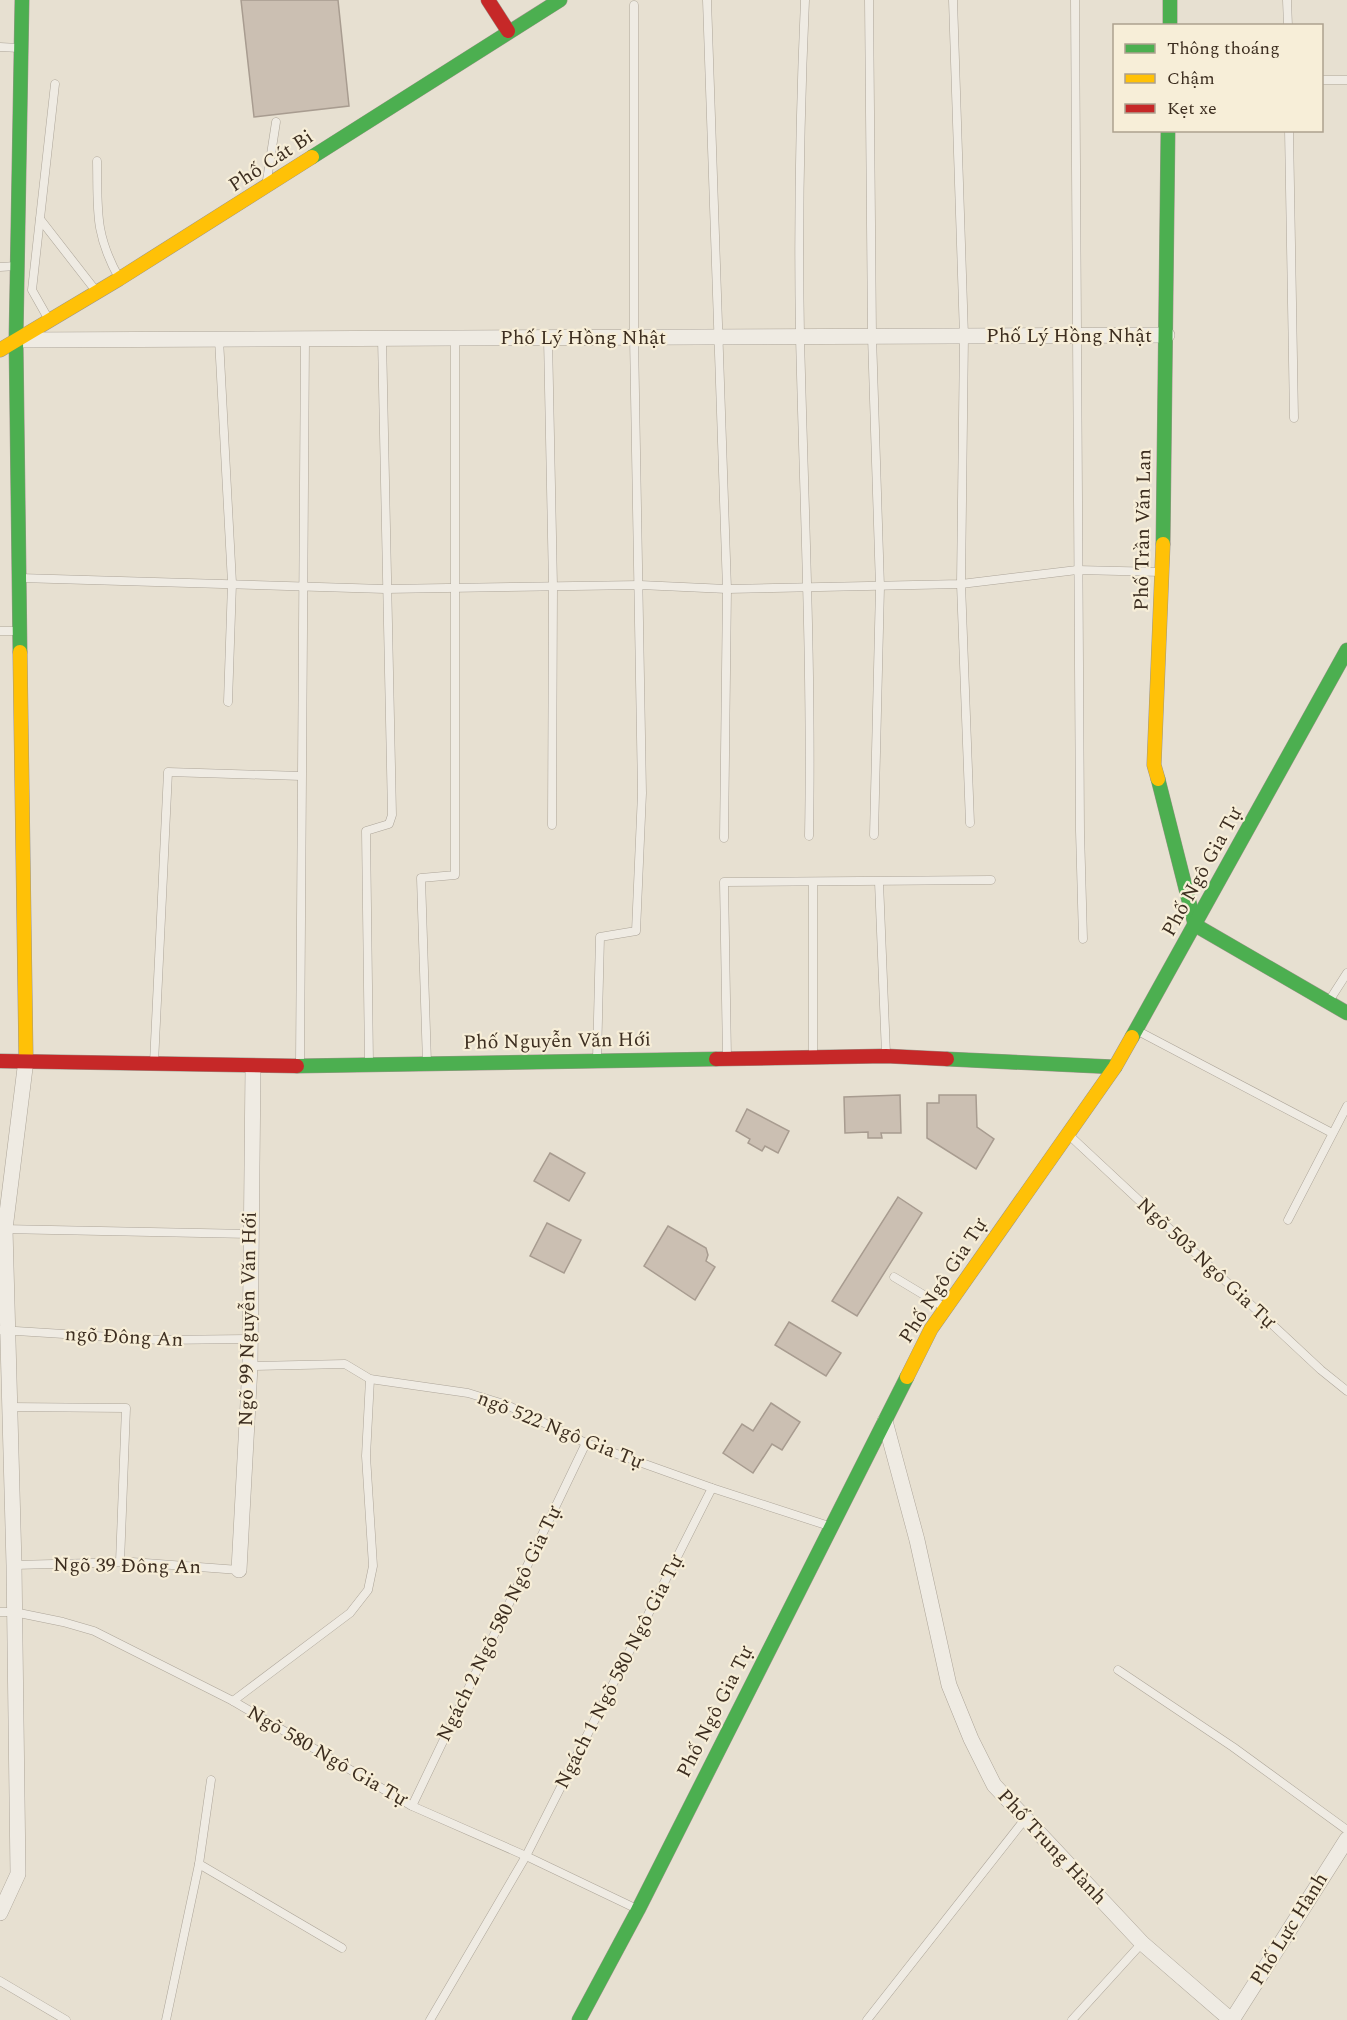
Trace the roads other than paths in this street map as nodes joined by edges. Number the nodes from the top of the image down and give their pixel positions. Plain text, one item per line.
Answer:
1 (22, 0) edge
2 (489, 0) edge
3 (560, 0) edge
4 (707, 0) edge
5 (805, 0) edge
6 (869, 0) edge
7 (953, 0) edge
8 (1075, 0) edge
9 (1170, 0) edge
10 (1287, 0) edge
11 (634, 5) dead end
12 (1170, 24) edge
13 (1288, 24) edge
14 (508, 31) junction
15 (0, 47) edge
16 (21, 48) junction
17 (1323, 80) edge
18 (1347, 80) edge
19 (55, 84) dead end
20 (276, 122) dead end
21 (1168, 132) edge
22 (1289, 132) edge
23 (97, 161) dead end
24 (266, 187) junction
25 (40, 219) junction
26 (17, 266) junction
27 (0, 267) edge
28 (119, 279) junction
29 (97, 292) junction
30 (49, 320) junction
31 (1167, 335) junction
32 (872, 336) junction
33 (964, 336) junction
34 (1076, 336) junction
35 (634, 337) junction
36 (719, 337) junction
37 (800, 337) junction
38 (382, 338) junction
39 (455, 338) junction
40 (548, 338) junction
41 (219, 339) junction
42 (305, 339) junction
43 (8, 340) edge
44 (0, 350) edge
45 (1294, 418) dead end
46 (1077, 570) junction
47 (1163, 572) junction
48 (19, 578) junction
49 (232, 583) junction
50 (961, 584) junction
51 (302, 585) junction
52 (640, 585) junction
53 (453, 586) junction
54 (553, 586) junction
55 (809, 587) junction
56 (880, 587) junction
57 (385, 589) junction
58 (727, 589) junction
59 (0, 631) edge
60 (20, 631) junction
61 (1347, 650) edge
62 (228, 702) dead end
63 (301, 776) junction
64 (970, 823) dead end
65 (552, 825) dead end
66 (809, 836) dead end
67 (874, 836) dead end
68 (724, 837) dead end
69 (991, 880) dead end
70 (813, 882) junction
71 (879, 882) junction
72 (1196, 925) junction
73 (1083, 939) dead end
74 (1347, 973) edge
75 (1329, 1001) junction
76 (1347, 1013) edge
77 (1136, 1030) junction
78 (886, 1056) junction
79 (813, 1057) junction
80 (727, 1058) junction
81 (597, 1059) junction
82 (26, 1060) junction
83 (0, 1061) edge
84 (427, 1063) junction
85 (154, 1064) junction
86 (369, 1065) junction
87 (300, 1066) junction
88 (254, 1067) junction
89 (1115, 1067) junction
90 (1347, 1106) edge
91 (1067, 1132) junction
92 (1332, 1133) junction
93 (1288, 1220) dead end
94 (2, 1229) edge
95 (250, 1234) junction
96 (894, 1277) dead end
97 (946, 1308) junction
98 (3, 1330) edge
99 (248, 1339) junction
100 (249, 1366) junction
101 (370, 1379) junction
102 (1347, 1391) edge
103 (9, 1407) junction
104 (885, 1421) junction
105 (4, 1426) edge
106 (586, 1443) junction
107 (712, 1488) junction
108 (6, 1519) edge
109 (831, 1526) junction
110 (120, 1562) junction
111 (15, 1565) junction
112 (239, 1570) joint
113 (7, 1612) edge
114 (1118, 1670) dead end
115 (233, 1701) junction
116 (211, 1780) dead end
117 (412, 1806) junction
118 (1024, 1819) junction
119 (1347, 1830) edge
120 (1347, 1839) edge
121 (526, 1856) junction
122 (199, 1864) junction
123 (638, 1910) junction
124 (0, 1913) edge
125 (1142, 1943) junction
126 (342, 1948) dead end
127 (0, 1981) edge
128 (66, 2020) edge
129 (166, 2020) edge
130 (430, 2020) edge
131 (579, 2020) edge
132 (867, 2020) edge
133 (1072, 2020) edge
134 (1232, 2020) edge

1 - 16 street
2 - 14 street
3 - 14 street, Phố Cát Bi
4 - 36 lane
5 - 37 lane
6 - 32 lane
7 - 33 lane
8 - 34 lane
9 - 12 street
10 - 13 lane
11 - 35 lane
14 - 24 street, Phố Cát Bi
15 - 16 lane
16 - 26 street
17 - 18 lane
19 - 25 lane
20 - 24 lane
21 - 31 street, Phố Trần Văn Lan
22 - 45 lane
23 - 28 lane
24 - 28 street, Phố Cát Bi
25 - 29 lane
25 - 30 lane
26 - 27 lane
26 - 43 street
28 - 29 street, Phố Cát Bi
29 - 30 street, Phố Cát Bi
30 - 43 street, Phố Cát Bi
31 - 34 street, Phố Lý Hồng Nhật
31 - 47 street, Phố Trần Văn Lan
32 - 33 street, Phố Lý Hồng Nhật
32 - 37 street, Phố Lý Hồng Nhật
32 - 56 lane
33 - 34 street, Phố Lý Hồng Nhật
33 - 50 lane
34 - 46 lane
35 - 36 street, Phố Lý Hồng Nhật
35 - 40 street, Phố Lý Hồng Nhật
35 - 52 lane
36 - 37 street, Phố Lý Hồng Nhật
36 - 58 lane
37 - 55 lane
38 - 39 street, Phố Lý Hồng Nhật
38 - 42 street, Phố Lý Hồng Nhật
38 - 57 lane
39 - 40 street, Phố Lý Hồng Nhật
39 - 53 lane
40 - 54 lane
41 - 42 street, Phố Lý Hồng Nhật
41 - 43 street, Phố Lý Hồng Nhật
41 - 49 lane
42 - 51 lane
43 - 44 street, Phố Cát Bi
43 - 48 street
46 - 47 lane
46 - 50 lane
46 - 73 lane
47 - 72 street, Phố Trần Văn Lan
48 - 49 lane
48 - 60 street
49 - 51 lane
49 - 62 lane
50 - 56 lane
50 - 64 lane
51 - 57 lane
51 - 63 lane
52 - 54 lane
52 - 58 lane
52 - 81 lane
53 - 54 lane
53 - 57 lane
53 - 84 lane
54 - 65 lane
55 - 56 lane
55 - 58 lane
55 - 66 lane
56 - 67 lane
57 - 86 lane
58 - 68 lane
59 - 60 lane
60 - 82 street
61 - 72 street, Phố Ngô Gia Tự
63 - 85 lane
63 - 87 lane
69 - 71 lane
70 - 71 lane
70 - 79 lane
70 - 80 lane
71 - 78 lane
72 - 75 street
72 - 77 street, Phố Ngô Gia Tự
74 - 75 lane
75 - 76 street
77 - 89 street, Phố Ngô Gia Tự
77 - 92 lane
78 - 79 street, Phố Nguyễn Văn Hới
78 - 89 street, Phố Nguyễn Văn Hới
79 - 80 street, Phố Nguyễn Văn Hới
80 - 81 street, Phố Nguyễn Văn Hới
81 - 84 street, Phố Nguyễn Văn Hới
82 - 83 street, Phố Nguyễn Văn Hới
82 - 85 street, Phố Nguyễn Văn Hới
82 - 94 street
84 - 86 street, Phố Nguyễn Văn Hới
85 - 88 street, Phố Nguyễn Văn Hới
86 - 87 street, Phố Nguyễn Văn Hới
87 - 88 street, Phố Nguyễn Văn Hới
88 - 95 street, Ngõ 99 Nguyễn Văn Hới
89 - 91 street, Phố Ngô Gia Tự
90 - 92 lane
91 - 97 street, Phố Ngô Gia Tự
91 - 102 lane, Ngõ 503 Ngô Gia Tự
92 - 93 lane
94 - 95 lane
94 - 98 street
95 - 99 street, Ngõ 99 Nguyễn Văn Hới
96 - 97 lane
97 - 104 street, Phố Ngô Gia Tự
98 - 99 lane, ngõ Đông An
98 - 103 street
99 - 100 street, Ngõ 99 Nguyễn Văn Hới
100 - 101 lane, ngõ 522 Ngô Gia Tự
100 - 112 street, Ngõ 99 Nguyễn Văn Hới
101 - 106 lane, ngõ 522 Ngô Gia Tự
101 - 115 lane
103 - 105 street
103 - 110 lane
104 - 109 street, Phố Ngô Gia Tự
104 - 118 street, Phố Trung Hành
105 - 108 street
106 - 107 lane, ngõ 522 Ngô Gia Tự
106 - 117 lane, Ngách 2 Ngõ 580 Ngô Gia Tự
107 - 109 lane, ngõ 522 Ngô Gia Tự
107 - 121 lane, Ngách 1 Ngõ 580 Ngô Gia Tự
108 - 111 street
109 - 123 street, Phố Ngô Gia Tự
110 - 111 lane, Ngõ 39 Đông An
110 - 112 lane, Ngõ 39 Đông An
111 - 113 street
113 - 115 lane, Ngõ 580 Ngô Gia Tự
113 - 124 street
114 - 119 lane
115 - 117 lane, Ngõ 580 Ngô Gia Tự
116 - 122 lane
117 - 121 lane, Ngõ 580 Ngô Gia Tự
118 - 125 street, Phố Trung Hành
118 - 132 lane
120 - 134 street, Phố Lực Hành
121 - 123 lane, Ngõ 580 Ngô Gia Tự
121 - 130 lane, Ngách 1 Ngõ 580 Ngô Gia Tự
122 - 126 lane
122 - 129 lane
123 - 131 street, Phố Ngô Gia Tự
125 - 133 lane
125 - 134 street, Phố Trung Hành
127 - 128 lane

